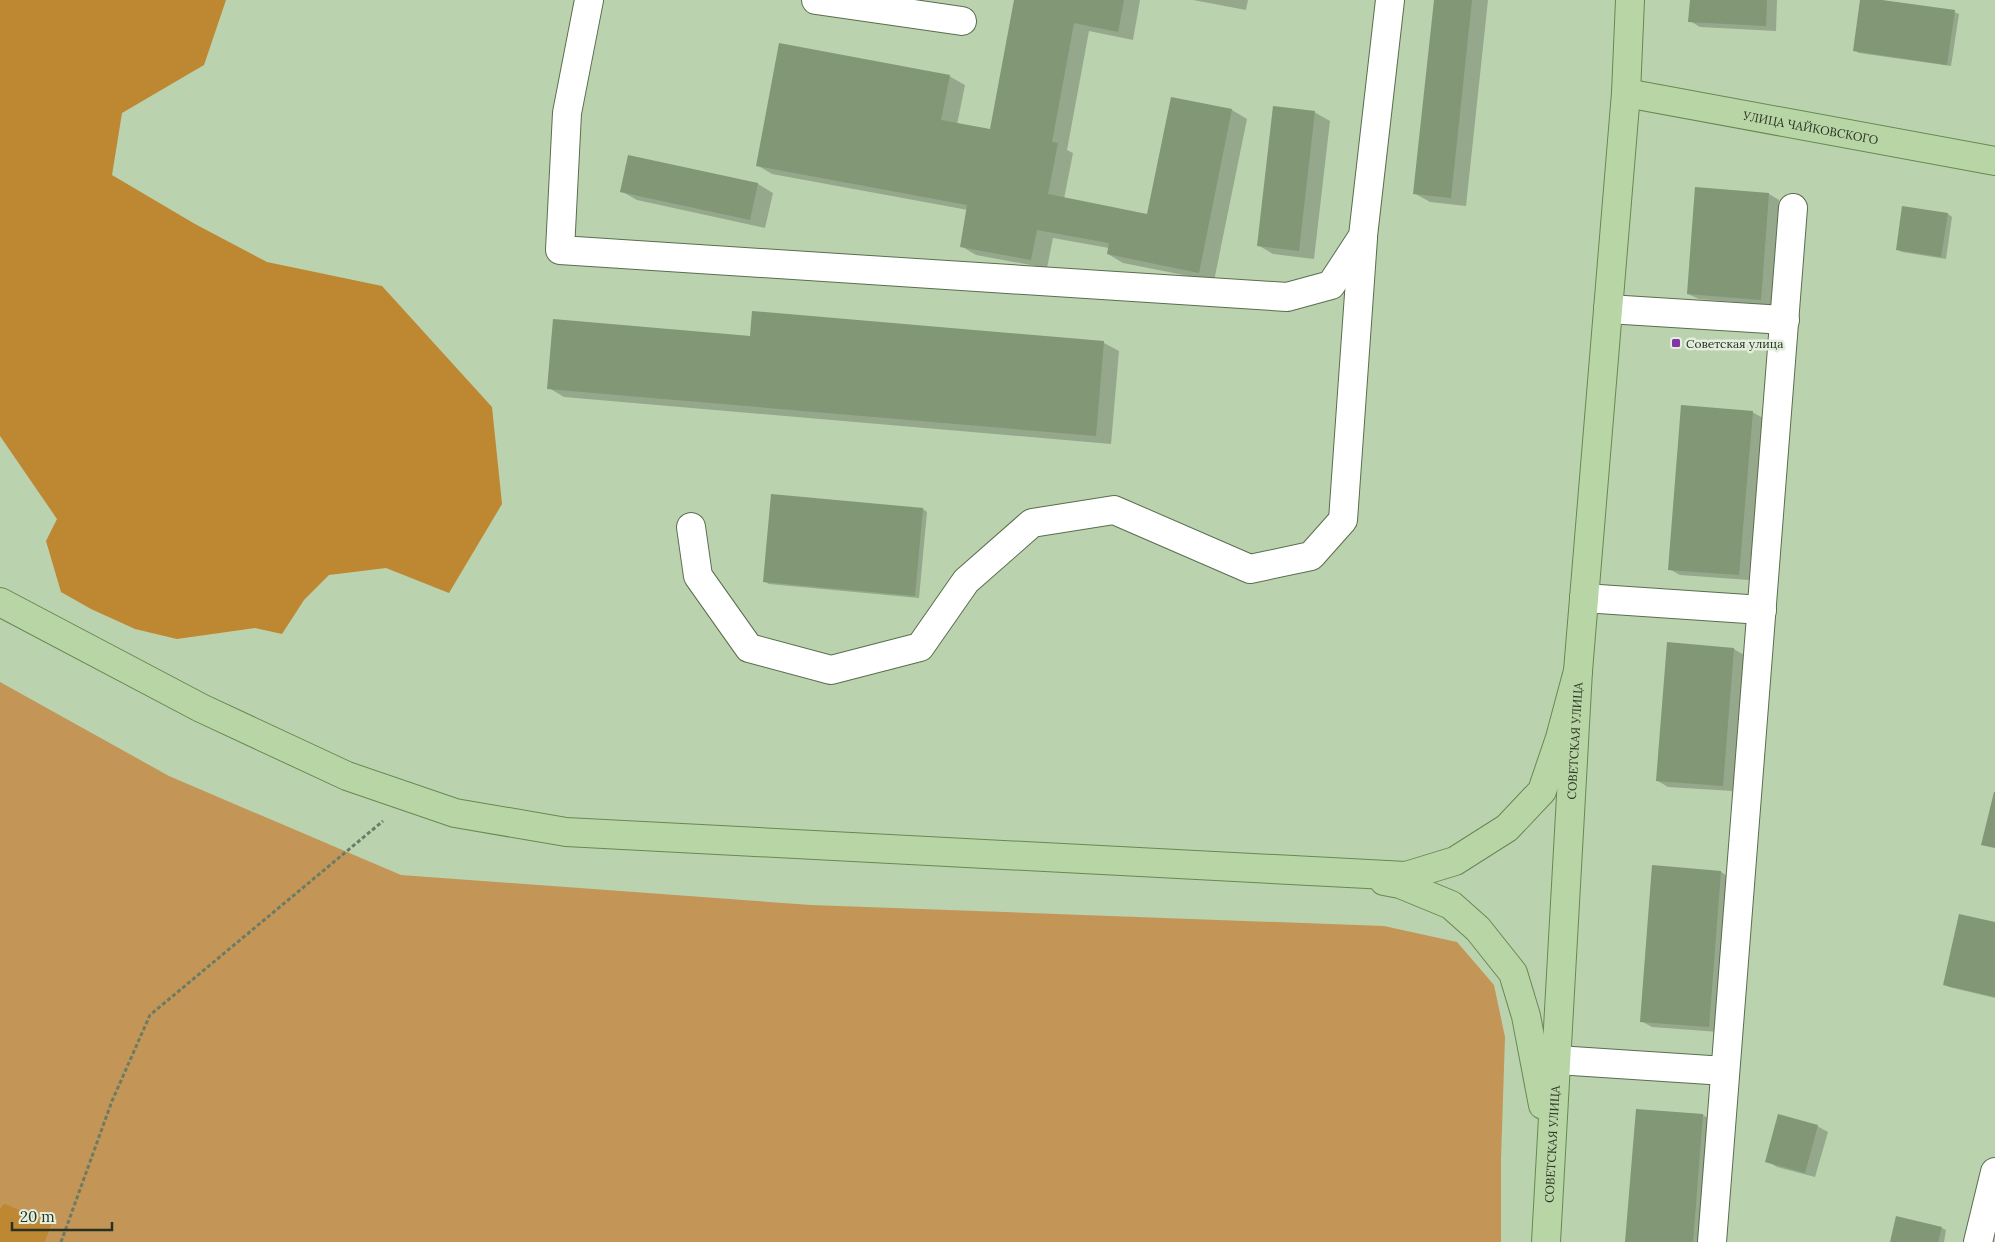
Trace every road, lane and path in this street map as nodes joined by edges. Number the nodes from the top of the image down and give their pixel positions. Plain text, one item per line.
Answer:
1 (589, 0) edge
2 (816, 0) edge
3 (1390, 0) edge
4 (1630, 0) edge
5 (962, 21) dead end
6 (1626, 92) junction
7 (1995, 161) edge
8 (1793, 208) dead end
9 (1363, 236) junction
10 (1608, 309) junction
11 (1785, 320) junction
12 (690, 527) dead end
13 (1584, 598) junction
14 (0, 602) edge
15 (1762, 610) junction
16 (1578, 671) junction
17 (410, 797) junction
18 (1354, 873) junction
19 (1557, 1060) junction
20 (1725, 1071) junction
21 (1552, 1148) junction
22 (1995, 1172) edge
23 (61, 1242) edge
24 (1546, 1242) edge
25 (1712, 1242) edge
26 (1978, 1242) edge

1 - 9 street
2 - 5 street
3 - 9 street
4 - 6 main road, СОВЕТСКАЯ УЛИЦА
6 - 7 main road, УЛИЦА ЧАЙКОВСКОГО
6 - 10 main road, СОВЕТСКАЯ УЛИЦА
8 - 11 street
9 - 12 street
10 - 11 street
10 - 13 main road, СОВЕТСКАЯ УЛИЦА
11 - 15 street
13 - 15 street
13 - 16 main road, СОВЕТСКАЯ УЛИЦА
14 - 17 main road
15 - 20 street
16 - 18 main road
16 - 19 main road, СОВЕТСКАЯ УЛИЦА
17 - 18 main road
17 - 23 path
18 - 21 main road
19 - 20 street
19 - 21 main road, СОВЕТСКАЯ УЛИЦА
20 - 25 street
21 - 24 main road, СОВЕТСКАЯ УЛИЦА
22 - 26 street

